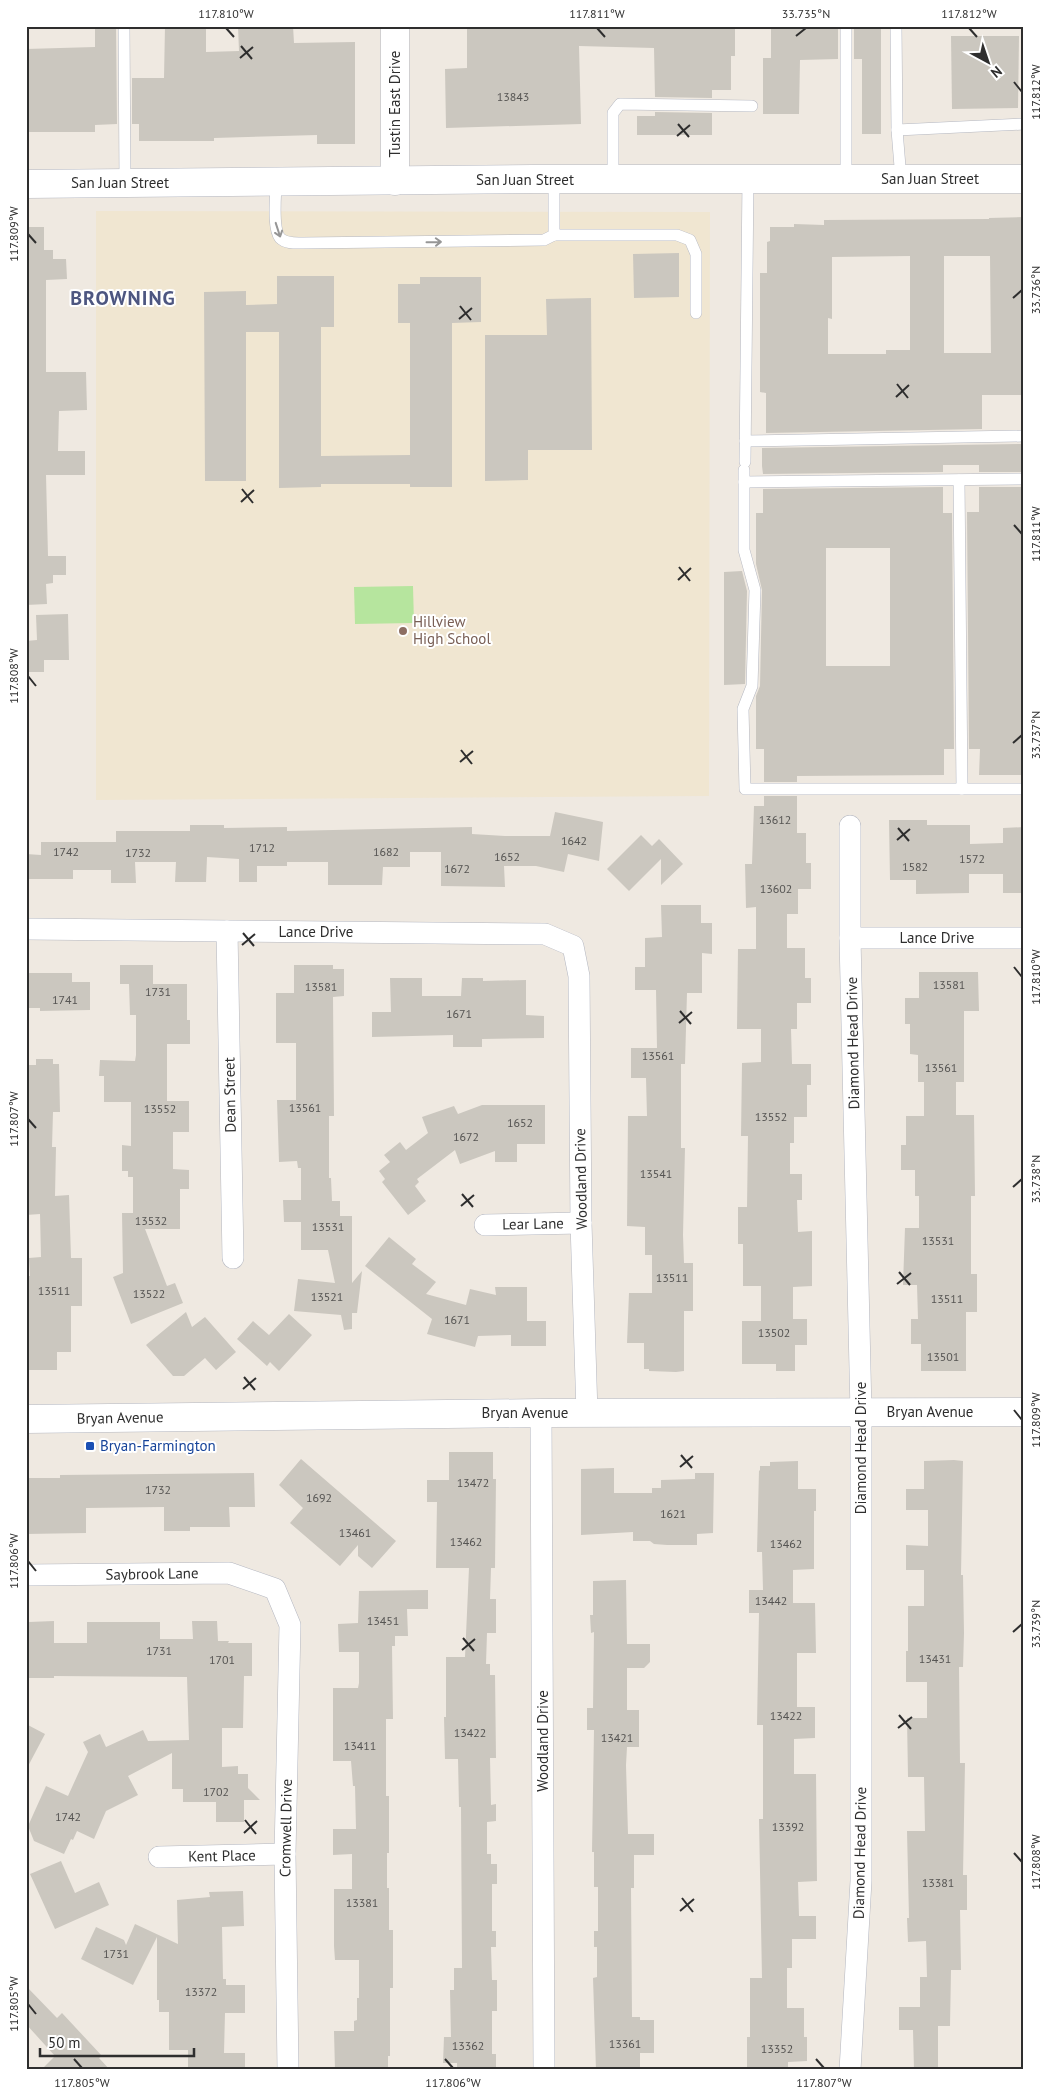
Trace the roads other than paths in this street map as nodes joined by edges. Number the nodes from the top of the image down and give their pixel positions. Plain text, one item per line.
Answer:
1 (124, 26) edge
2 (395, 26) edge
3 (846, 26) edge
4 (896, 26) edge
5 (752, 106) dead end
6 (1024, 124) edge
7 (897, 130) junction
8 (1024, 178) edge
9 (748, 179) junction
10 (846, 179) junction
11 (901, 179) junction
12 (613, 180) junction
13 (554, 181) junction
14 (276, 182) junction
15 (395, 182) junction
16 (125, 183) junction
17 (26, 184) edge
18 (554, 235) junction
19 (696, 313) dead end
20 (1024, 436) edge
21 (745, 441) junction
22 (1024, 479) edge
23 (959, 480) junction
24 (744, 482) junction
25 (962, 789) junction
26 (1024, 789) edge
27 (850, 826) dead end
28 (26, 930) edge
29 (227, 931) junction
30 (850, 938) junction
31 (1024, 938) edge
32 (573, 946) joint
33 (581, 1223) junction
34 (485, 1225) dead end
35 (233, 1258) dead end
36 (861, 1412) junction
37 (1024, 1412) edge
38 (541, 1413) junction
39 (587, 1413) junction
40 (26, 1419) edge
41 (26, 1575) edge
42 (275, 1589) joint
43 (285, 1854) junction
44 (159, 1857) dead end
45 (288, 2070) edge
46 (544, 2070) edge
47 (850, 2070) edge

1 - 16 lane
2 - 15 main road, Tustin East Drive
3 - 10 lane
4 - 7 lane
5 - 12 lane
6 - 7 lane
7 - 11 lane
8 - 11 main road, San Juan Street
9 - 10 main road, San Juan Street
9 - 12 main road, San Juan Street
9 - 21 lane
10 - 11 main road, San Juan Street
12 - 13 main road, San Juan Street
13 - 15 main road, San Juan Street
13 - 18 lane
14 - 15 main road, San Juan Street
14 - 16 main road, San Juan Street
14 -> 18 lane
16 - 17 main road, San Juan Street
18 - 19 lane
20 - 21 lane
21 - 24 lane
22 - 23 lane
23 - 24 lane
23 - 25 lane
24 - 25 lane
25 - 26 lane
27 - 30 street, Diamond Head Drive
28 - 29 street, Lance Drive
29 - 32 street, Lance Drive
29 - 35 street, Dean Street
30 - 31 street, Lance Drive
30 - 36 street, Diamond Head Drive
32 - 33 street, Woodland Drive
33 - 34 street, Lear Lane
33 - 39 street, Woodland Drive
36 - 37 main road, Bryan Avenue
36 - 39 main road, Bryan Avenue
36 - 47 street, Diamond Head Drive
38 - 39 main road, Bryan Avenue
38 - 40 main road, Bryan Avenue
38 - 46 street, Woodland Drive
41 - 42 street, Saybrook Lane
42 - 43 street, Cromwell Drive
43 - 44 street, Kent Place
43 - 45 street, Cromwell Drive

